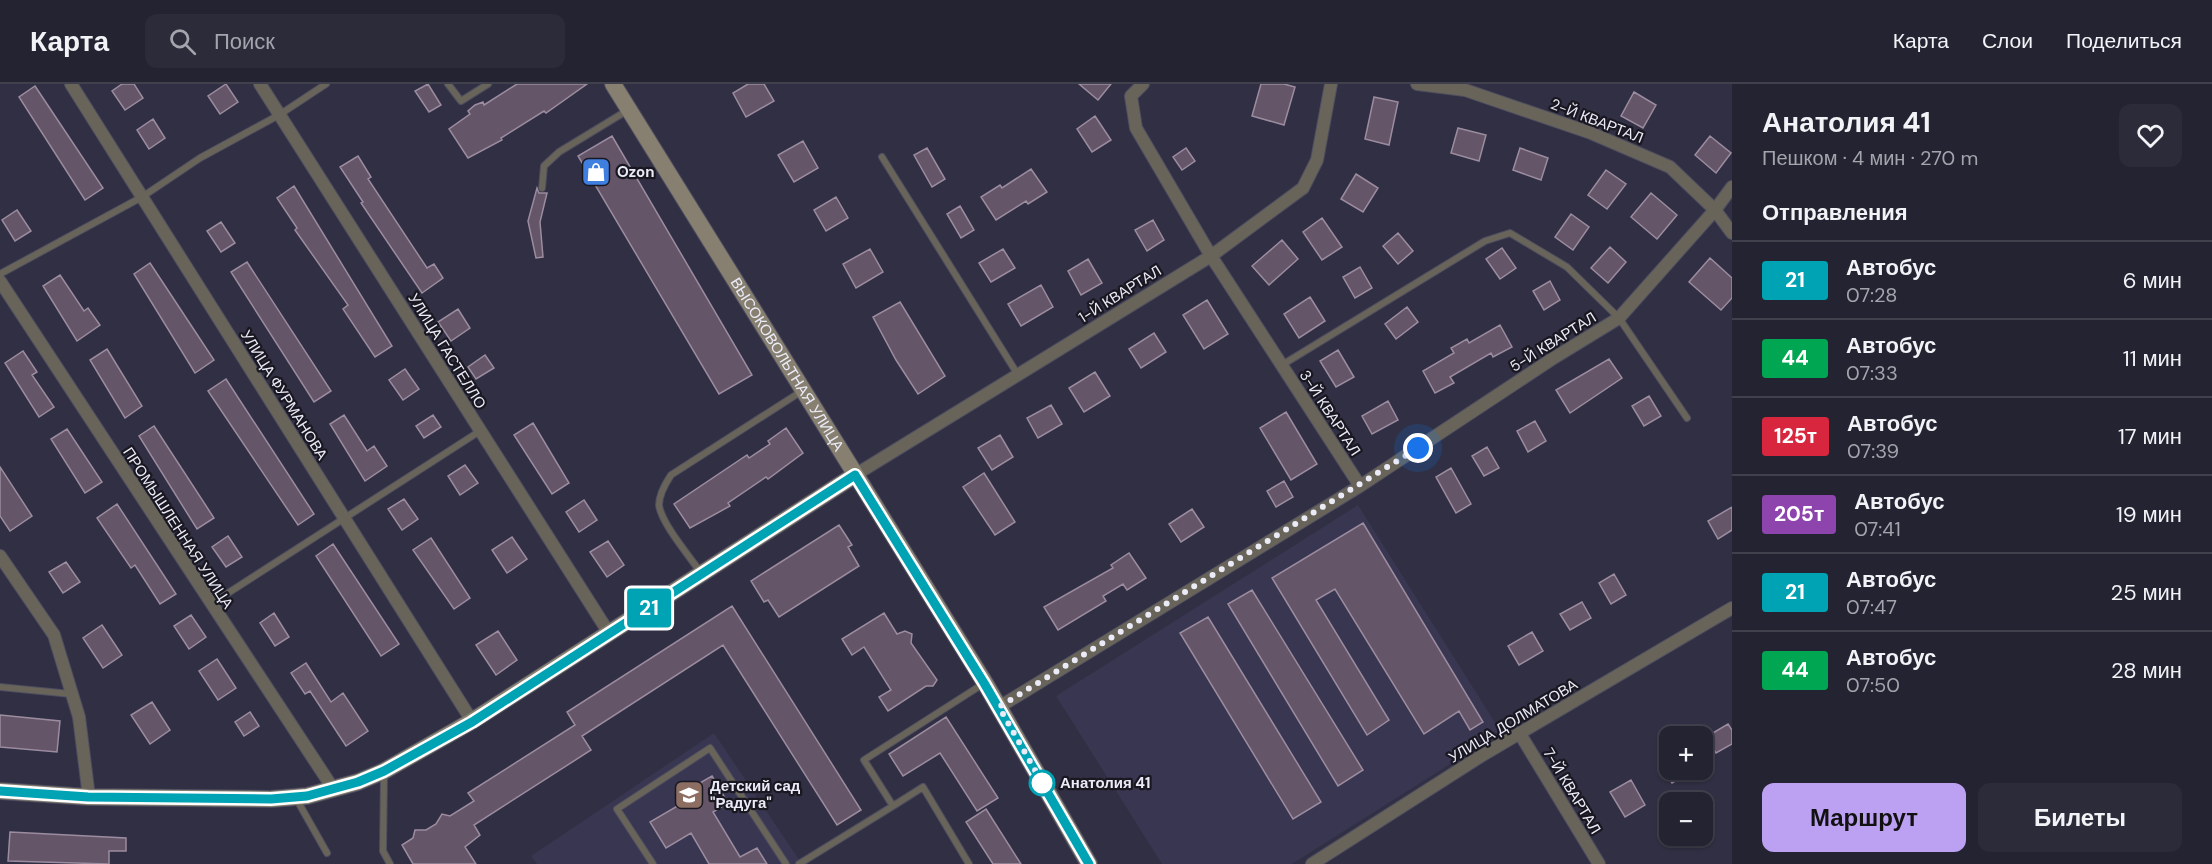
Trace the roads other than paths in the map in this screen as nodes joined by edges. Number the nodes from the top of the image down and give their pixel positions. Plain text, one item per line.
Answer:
1 (71, 84) edge
2 (260, 84) edge
3 (326, 84) edge
4 (448, 84) edge
5 (488, 84) edge
6 (613, 84) edge
7 (1143, 84) edge
8 (1330, 84) edge
9 (1417, 84) edge
10 (628, 110) junction
11 (279, 115) junction
12 (882, 157) dead end
13 (542, 188) dead end
14 (1732, 188) edge
15 (142, 197) junction
16 (1715, 210) junction
17 (1732, 233) edge
18 (1210, 256) junction
19 (0, 274) edge
20 (0, 281) edge
21 (1619, 318) junction
22 (1282, 365) junction
23 (1018, 375) junction
24 (803, 391) junction
25 (1687, 418) dead end
26 (480, 431) junction
27 (855, 475) junction
28 (1360, 486) junction
29 (343, 517) junction
30 (0, 556) edge
31 (701, 574) junction
32 (210, 604) junction
33 (1732, 608) edge
34 (609, 633) junction
35 (984, 683) junction
36 (0, 687) edge
37 (72, 694) junction
38 (999, 707) junction
39 (472, 722) junction
40 (1520, 734) junction
41 (384, 771) junction
42 (334, 790) junction
43 (0, 791) edge
44 (88, 797) junction
45 (295, 797) junction
46 (893, 806) junction
47 (327, 854) dead end
48 (390, 864) edge
49 (653, 864) edge
50 (786, 864) edge
51 (799, 864) edge
52 (969, 864) edge
53 (1089, 864) edge
54 (1312, 864) edge
55 (1599, 864) edge

1 - 15 street, УЛИЦА ФУРМАНОВА
2 - 11 street, УЛИЦА ГАСТЕЛЛО
3 - 11 lane
4 - 5 lane
6 - 10 street, ВЫСОКОВОЛЬТНАЯ УЛИЦА
7 - 18 street, 3-Й КВАРТАЛ
8 - 18 street, 1-Й КВАРТАЛ
9 - 16 street, 2-Й КВАРТАЛ
10 - 13 lane
10 - 24 street, ВЫСОКОВОЛЬТНАЯ УЛИЦА
11 - 15 lane
11 - 26 street, УЛИЦА ГАСТЕЛЛО
12 - 23 lane
14 - 16 street, 5-Й КВАРТАЛ
15 - 19 lane
15 - 29 street, УЛИЦА ФУРМАНОВА
16 - 17 street
16 - 21 street, 5-Й КВАРТАЛ
18 - 22 street, 3-Й КВАРТАЛ
18 - 23 street, 1-Й КВАРТАЛ
20 - 32 street, ПРОМЫШЛЕННАЯ УЛИЦА
21 - 22 lane
21 - 25 lane
21 - 28 street, 5-Й КВАРТАЛ
22 - 28 street, 3-Й КВАРТАЛ
23 - 27 street, 1-Й КВАРТАЛ
24 - 27 street, ВЫСОКОВОЛЬТНАЯ УЛИЦА
24 - 31 lane
26 - 29 lane
26 - 34 street, УЛИЦА ГАСТЕЛЛО
27 - 31 street
27 - 35 street, ВЫСОКОВОЛЬТНАЯ УЛИЦА
28 - 38 street
29 - 32 lane
29 - 39 street, УЛИЦА ФУРМАНОВА
30 - 37 street
31 - 34 street
32 - 42 street, ПРОМЫШЛЕННАЯ УЛИЦА
33 - 40 street, УЛИЦА ДОЛМАТОВА
34 - 39 street
35 - 38 street, ВЫСОКОВОЛЬТНАЯ УЛИЦА
35 - 46 lane
36 - 37 lane
37 - 44 street
38 - 53 street, ВЫСОКОВОЛЬТНАЯ УЛИЦА
39 - 41 street
40 - 54 street, УЛИЦА ДОЛМАТОВА
40 - 55 street, 7-Й КВАРТАЛ
41 - 42 street
41 - 48 lane
42 - 45 street
43 - 44 street
44 - 45 street
45 - 47 lane
46 - 51 lane
46 - 52 lane
49 - 50 lane

